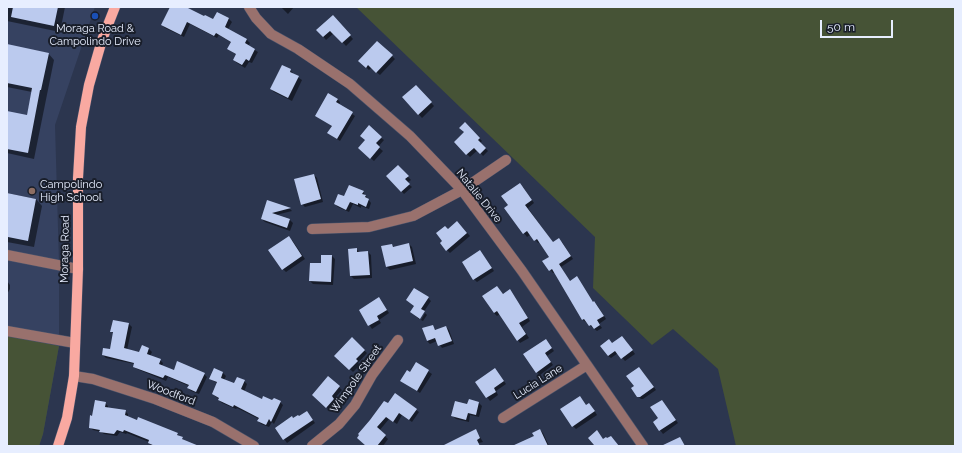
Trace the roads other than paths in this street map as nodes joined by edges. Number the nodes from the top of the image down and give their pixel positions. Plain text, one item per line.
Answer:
1 (115, 7) edge
2 (248, 7) edge
3 (506, 160) dead end
4 (462, 190) junction
5 (312, 229) dead end
6 (7, 255) edge
7 (78, 269) junction
8 (7, 331) edge
9 (398, 340) dead end
10 (75, 343) junction
11 (587, 365) junction
12 (74, 376) junction
13 (503, 418) dead end
14 (58, 446) edge
15 (254, 446) edge
16 (312, 446) edge
17 (643, 446) edge

1 - 7 main road, Moraga Road
2 - 4 street, Natalie Drive
3 - 4 street
4 - 5 street
4 - 11 street, Natalie Drive
6 - 7 street
7 - 10 main road, Moraga Road
8 - 10 street
9 - 16 street, Wimpole Street
10 - 12 main road, Moraga Road
11 - 13 street, Lucia Lane
11 - 17 street, Natalie Drive
12 - 14 main road, Moraga Road
12 - 15 street, Woodford

